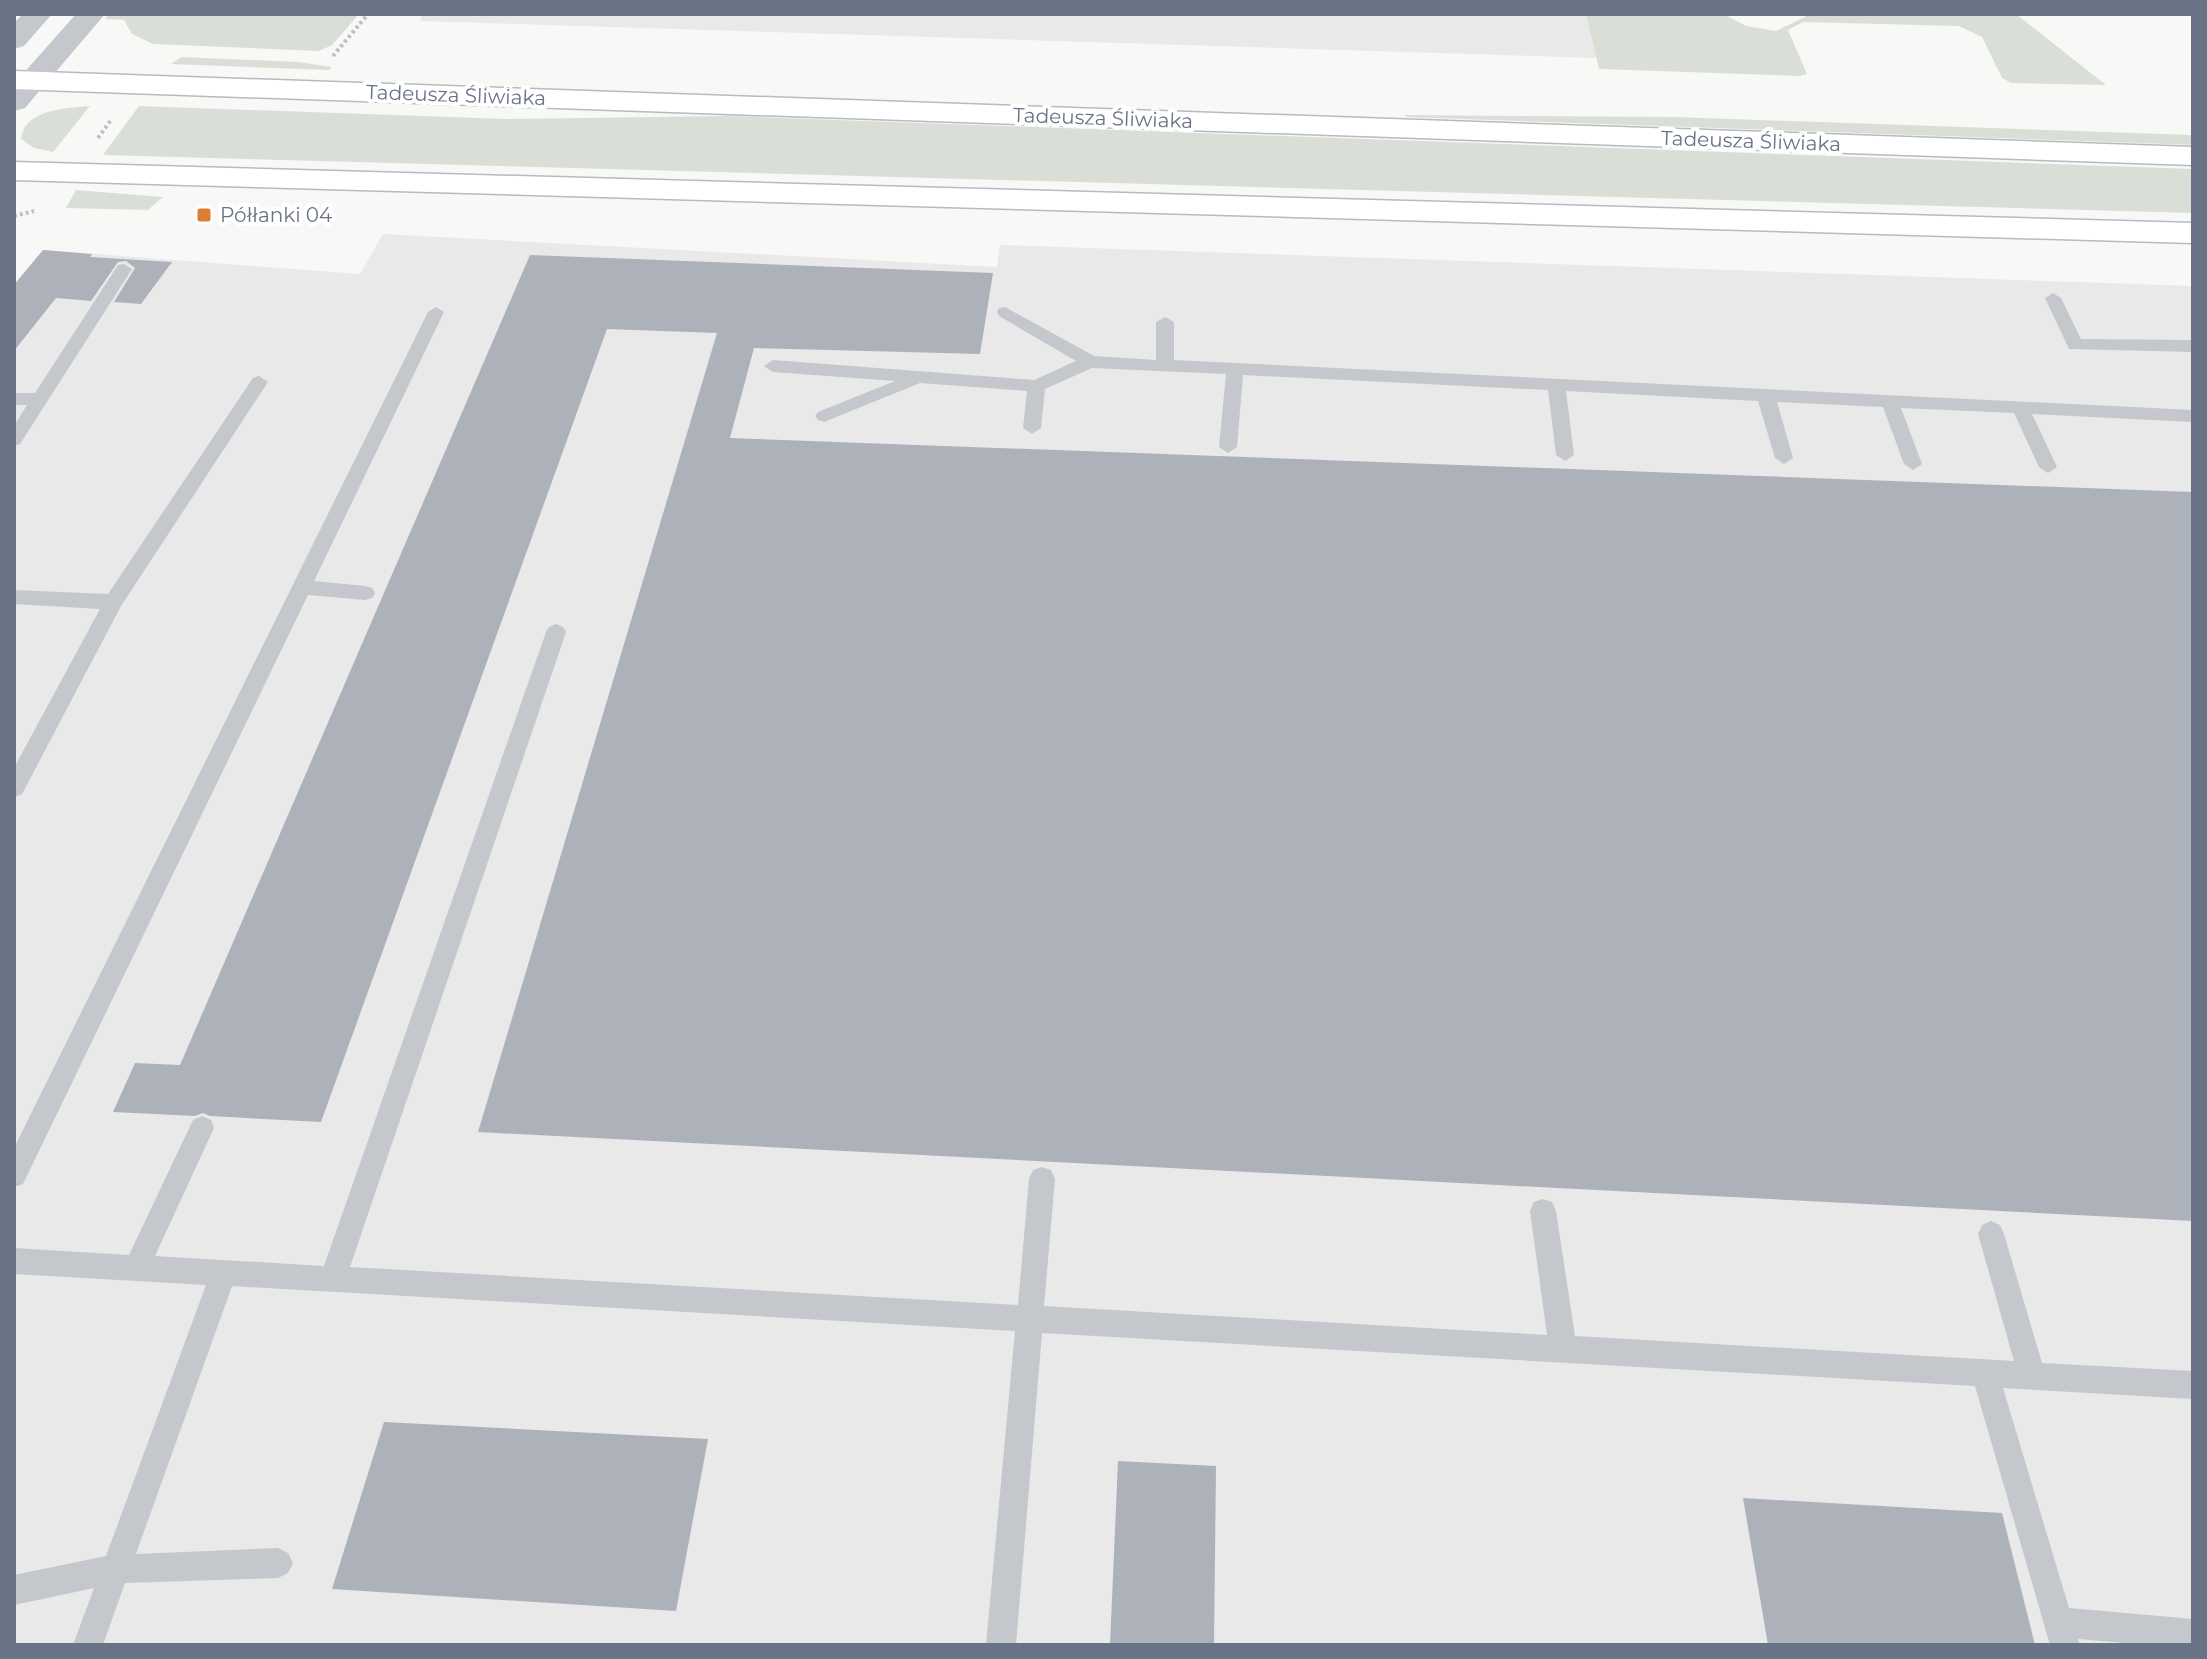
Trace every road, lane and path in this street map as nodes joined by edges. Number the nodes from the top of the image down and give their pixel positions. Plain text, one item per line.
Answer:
1 (38, 14) edge
2 (91, 14) edge
3 (368, 14) edge
4 (14, 40) edge
5 (330, 60) dead end
6 (20, 87) edge
7 (113, 118) dead end
8 (95, 142) dead end
9 (2193, 156) edge
10 (14, 171) edge
11 (2193, 233) edge
12 (124, 269) dead end
13 (2053, 298) dead end
14 (436, 312) dead end
15 (1005, 312) dead end
16 (1165, 322) dead end
17 (2193, 346) edge
18 (1090, 362) junction
19 (773, 366) dead end
20 (1165, 366) junction
21 (1235, 369) junction
22 (919, 378) junction
23 (259, 382) dead end
24 (1036, 386) junction
25 (1556, 386) junction
26 (1766, 396) junction
27 (14, 399) edge
28 (41, 399) junction
29 (1890, 402) junction
30 (2020, 408) junction
31 (824, 416) dead end
32 (2193, 416) edge
33 (1032, 428) dead end
34 (14, 440) edge
35 (1228, 447) dead end
36 (1565, 455) dead end
37 (1784, 458) dead end
38 (1913, 464) dead end
39 (2048, 467) dead end
40 (301, 587) junction
41 (365, 593) dead end
42 (14, 597) edge
43 (113, 602) junction
44 (556, 632) dead end
45 (14, 788) edge
46 (202, 1128) dead end
47 (14, 1175) edge
48 (1042, 1179) dead end
49 (1543, 1211) dead end
50 (1991, 1234) dead end
51 (14, 1261) edge
52 (136, 1268) junction
53 (224, 1273) junction
54 (333, 1279) junction
55 (1028, 1318) junction
56 (1563, 1350) junction
57 (1985, 1374) junction
58 (2032, 1377) junction
59 (2193, 1385) edge
60 (278, 1563) dead end
61 (116, 1569) junction
62 (14, 1590) edge
63 (2062, 1634) edge
64 (2193, 1634) edge
65 (88, 1645) edge
66 (1001, 1645) edge

1 - 4 street
2 - 6 street
3 - 5 path
6 - 9 main road, Tadeusza Śliwiaka
7 - 8 path
10 - 11 main road
12 - 28 lane
13 - 17 lane
14 - 40 lane
15 - 18 lane
16 - 20 lane
18 - 20 lane
18 - 24 lane
19 - 22 lane
20 - 21 lane
21 - 25 lane
21 - 35 lane
22 - 24 lane
22 - 31 lane
23 - 43 lane
24 - 33 lane
25 - 26 lane
25 - 36 lane
26 - 29 lane
26 - 37 lane
27 - 28 lane
28 - 34 lane
29 - 30 lane
29 - 38 lane
30 - 32 lane
30 - 39 lane
40 - 41 lane
40 - 47 lane
42 - 43 lane
43 - 45 lane
44 - 54 lane
46 - 52 lane
48 - 55 lane
49 - 56 lane
50 - 58 lane
51 - 52 lane
52 - 53 lane
53 - 54 lane
53 - 61 lane
54 - 55 lane
55 - 56 lane
55 - 66 lane
56 - 57 lane
57 - 58 lane
57 - 63 lane
58 - 59 lane
60 - 61 lane
61 - 62 lane
61 - 65 lane
63 - 64 lane

